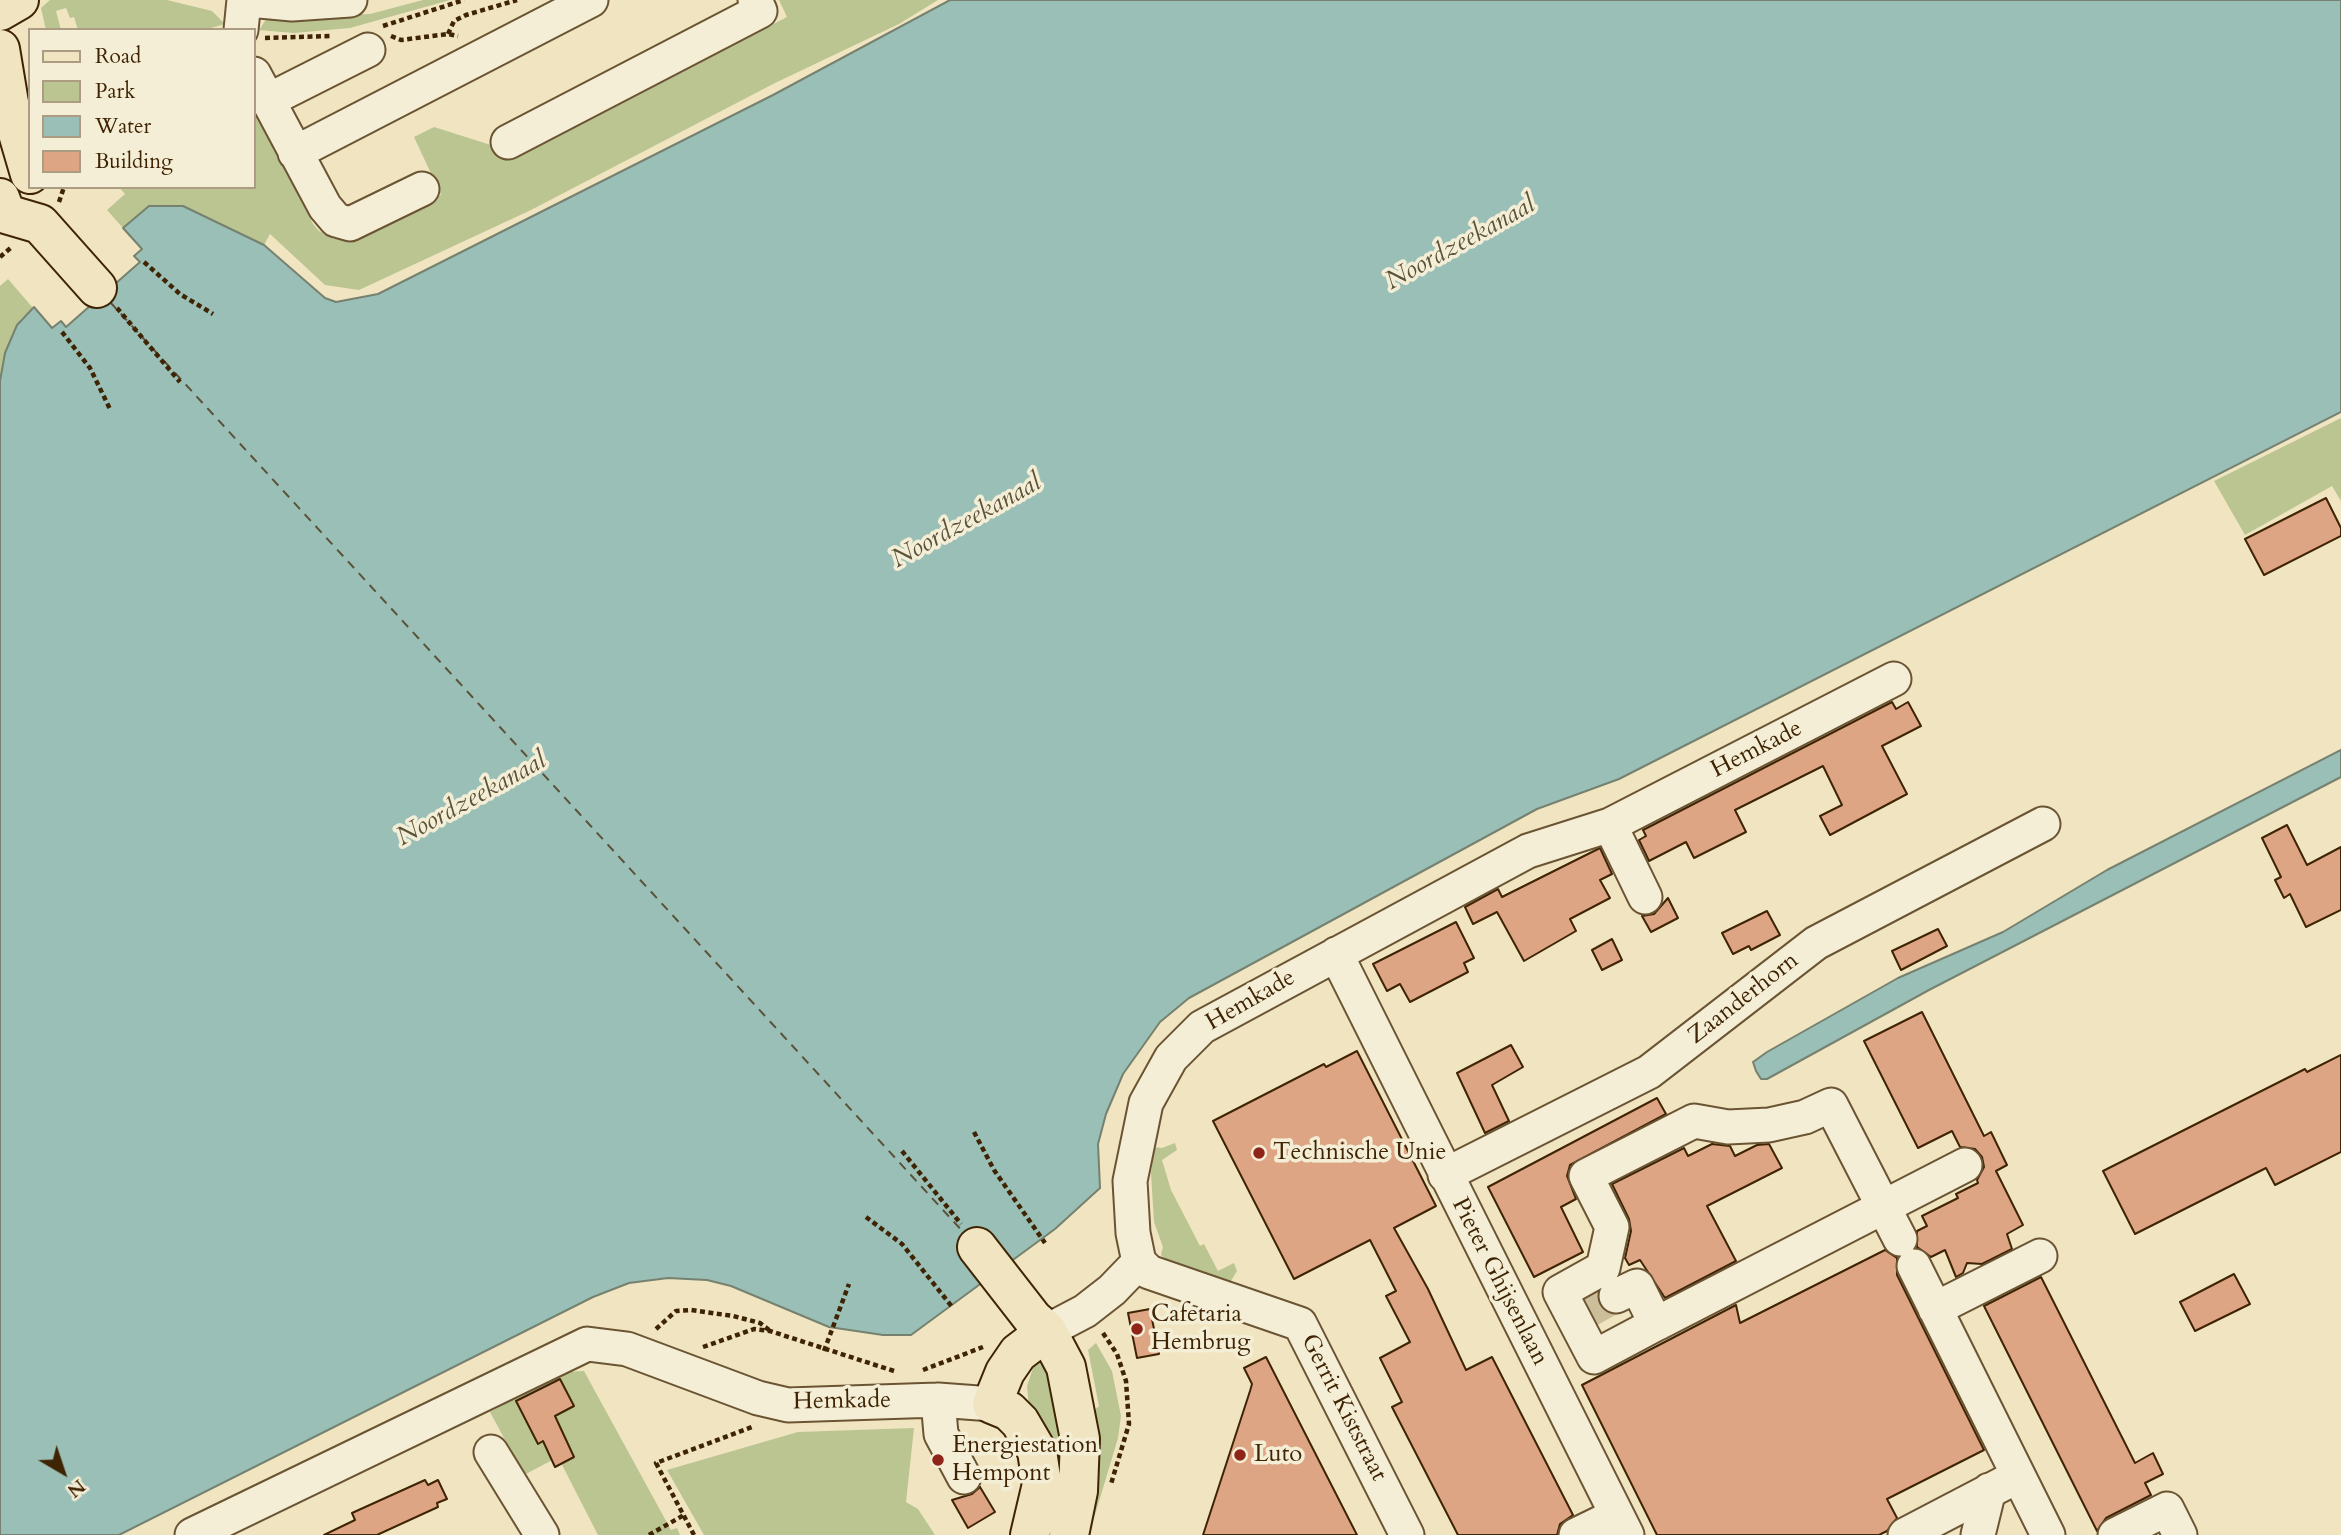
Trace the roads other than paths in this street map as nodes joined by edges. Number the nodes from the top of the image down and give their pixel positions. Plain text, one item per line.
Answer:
1 (19, 0) edge
2 (244, 0) edge
3 (249, 0) edge
4 (350, 0) edge
5 (591, 0) edge
6 (755, 0) edge
7 (0, 11) edge
8 (241, 28) edge
9 (0, 49) edge
10 (368, 50) dead end
11 (260, 88) edge
12 (509, 142) dead end
13 (295, 153) junction
14 (28, 167) edge
15 (422, 189) dead end
16 (0, 198) edge
17 (46, 221) edge
18 (106, 297) road end
19 (1894, 680) dead end
20 (2043, 824) dead end
21 (1610, 825) junction
22 (1645, 897) dead end
23 (1336, 954) junction
24 (1965, 1165) dead end
25 (1445, 1175) junction
26 (1884, 1207) junction
27 (971, 1237) road end
28 (2040, 1256) dead end
29 (1139, 1262) junction
30 (1616, 1296) tunnel mouth
31 (1573, 1307) junction
32 (1935, 1308) junction
33 (1656, 1324) junction
34 (1522, 1328) junction
35 (1047, 1331) junction
36 (938, 1400) junction
37 (992, 1404) junction
38 (491, 1452) dead end
39 (2018, 1476) junction
40 (964, 1477) dead end
41 (1989, 1490) junction
42 (1622, 1525) edge
43 (192, 1535) edge
44 (542, 1535) edge
45 (1030, 1535) edge
46 (1069, 1535) edge
47 (1407, 1535) edge
48 (1576, 1535) edge
49 (1905, 1535) edge
50 (1978, 1535) edge
51 (2048, 1535) edge
52 (2115, 1535) edge
53 (2180, 1535) edge

1 - 7 main road
2 - 8 street
3 - 4 street
5 - 13 street
6 - 12 street
9 - 14 main road
10 - 11 street
11 - 13 street
13 - 15 street
16 - 17 main road
17 - 18 main road
19 - 21 street, Hemkade
20 - 25 street, Zaanderhorn
21 - 22 street
21 - 23 street, Hemkade
23 - 25 street, Pieter Ghijsenlaan
23 - 29 street, Hemkade
24 - 26 street
25 - 34 street, Pieter Ghijsenlaan
26 - 31 street
26 - 32 street
26 - 33 street
27 - 35 main road
28 - 32 street
29 - 35 street
29 - 47 street, Gerrit Kiststraat
30 - 33 street
31 - 33 street
31 - 34 street
32 - 39 street
34 - 42 street, Pieter Ghijsenlaan
35 - 37 main road
35 - 46 main road
36 - 37 street, Hemkade
36 - 40 street
36 - 43 street, Hemkade
37 - 45 main road
38 - 44 street
39 - 41 street
39 - 51 street
41 - 49 street
41 - 50 street
42 - 48 street
52 - 53 street

